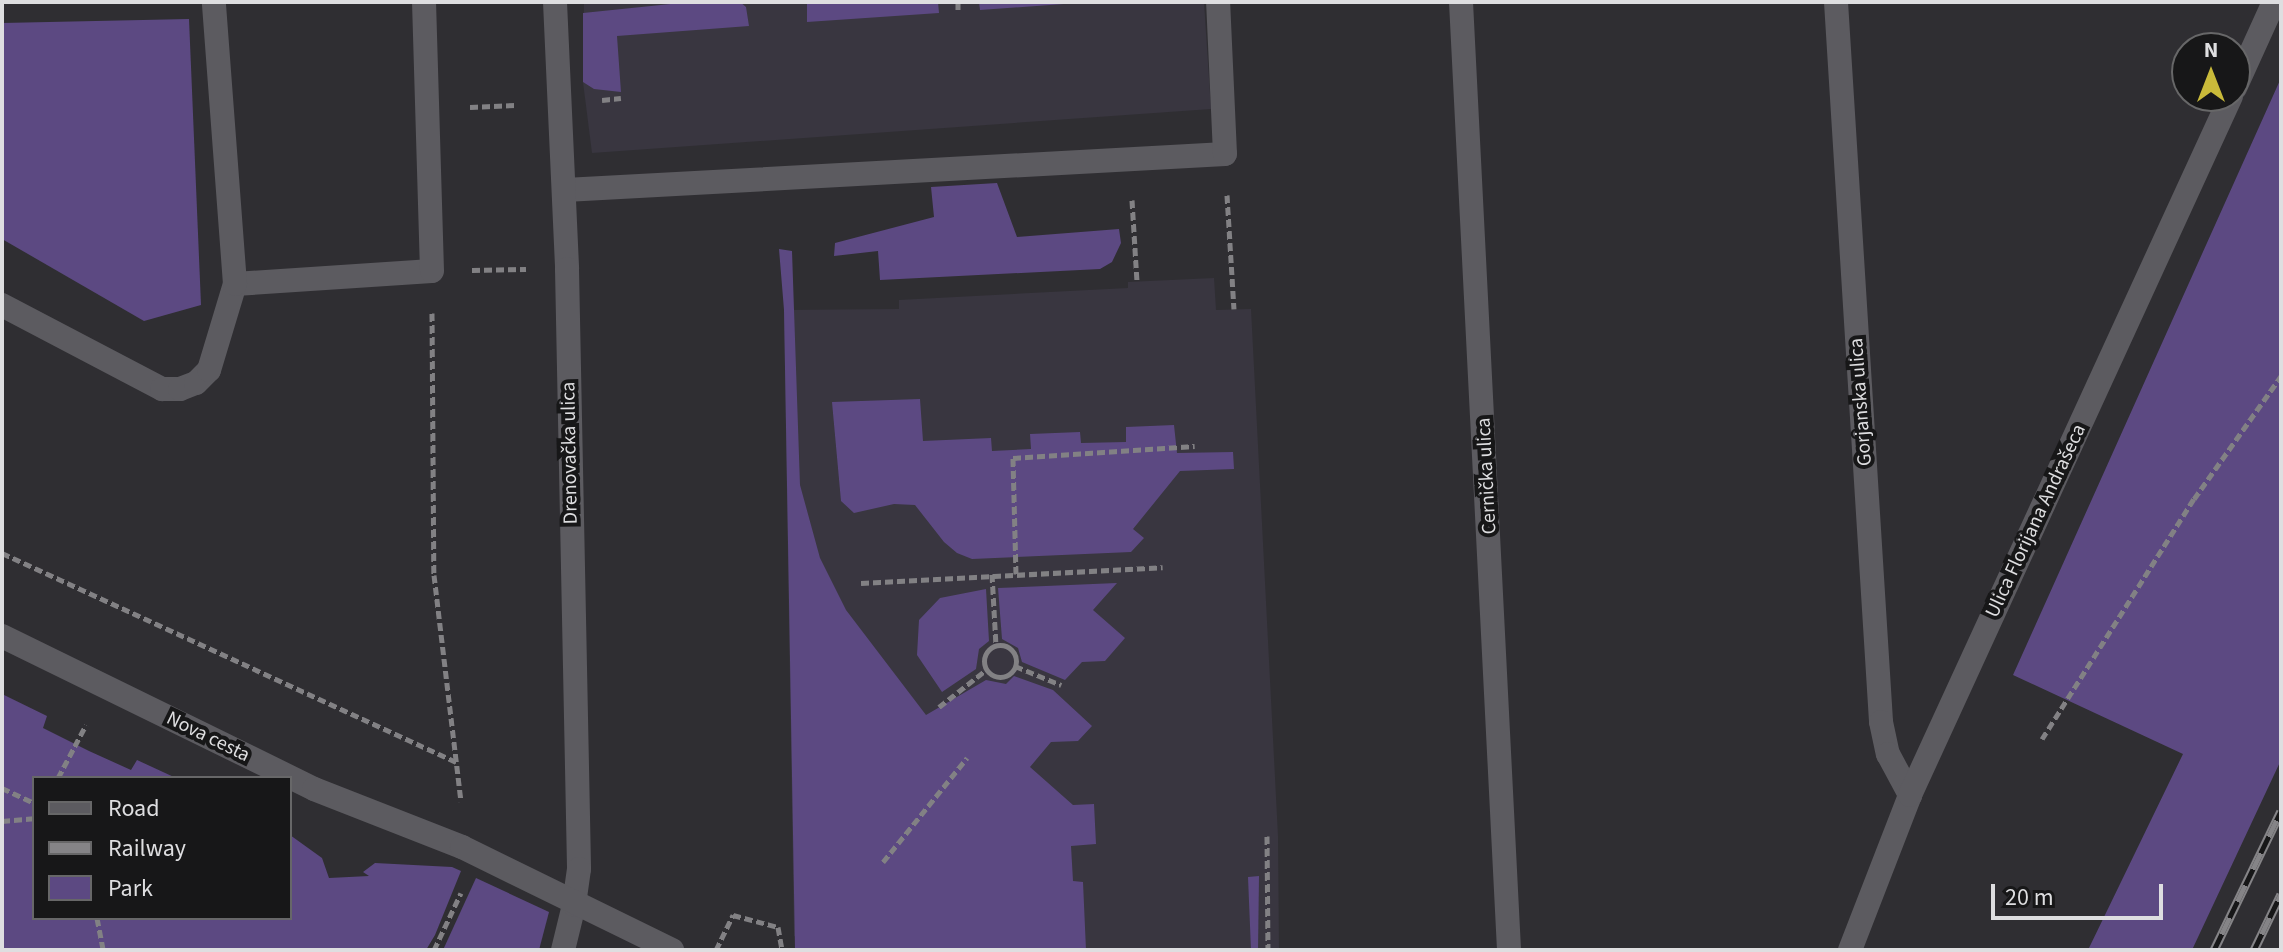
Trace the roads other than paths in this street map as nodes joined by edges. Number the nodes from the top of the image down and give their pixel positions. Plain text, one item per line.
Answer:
1 (214, 2) edge
2 (424, 2) edge
3 (555, 2) edge
4 (1218, 2) edge
5 (1461, 2) edge
6 (1836, 2) edge
7 (2274, 2) edge
8 (2251, 53) edge
9 (2224, 112) edge
10 (565, 190) junction
11 (235, 284) junction
12 (2, 305) edge
13 (2, 636) edge
14 (287, 776) edge
15 (292, 778) edge
16 (1910, 795) junction
17 (574, 905) junction
18 (563, 950) edge
19 (672, 950) edge
20 (1509, 950) edge
21 (1850, 950) edge

1 - 11 street
2 - 11 street
3 - 10 street, Drenovačka ulica
4 - 10 street
5 - 20 street, Cernička ulica
6 - 16 street, Gorjanska ulica
7 - 8 street
9 - 16 street, Ulica Florijana Andrašeca
10 - 17 street, Drenovačka ulica
11 - 12 street
13 - 14 street, Nova cesta
15 - 17 street, Nova cesta
16 - 21 street, Ulica Florijana Andrašeca
17 - 18 street, Drenovačka ulica
17 - 19 street, Nova cesta

